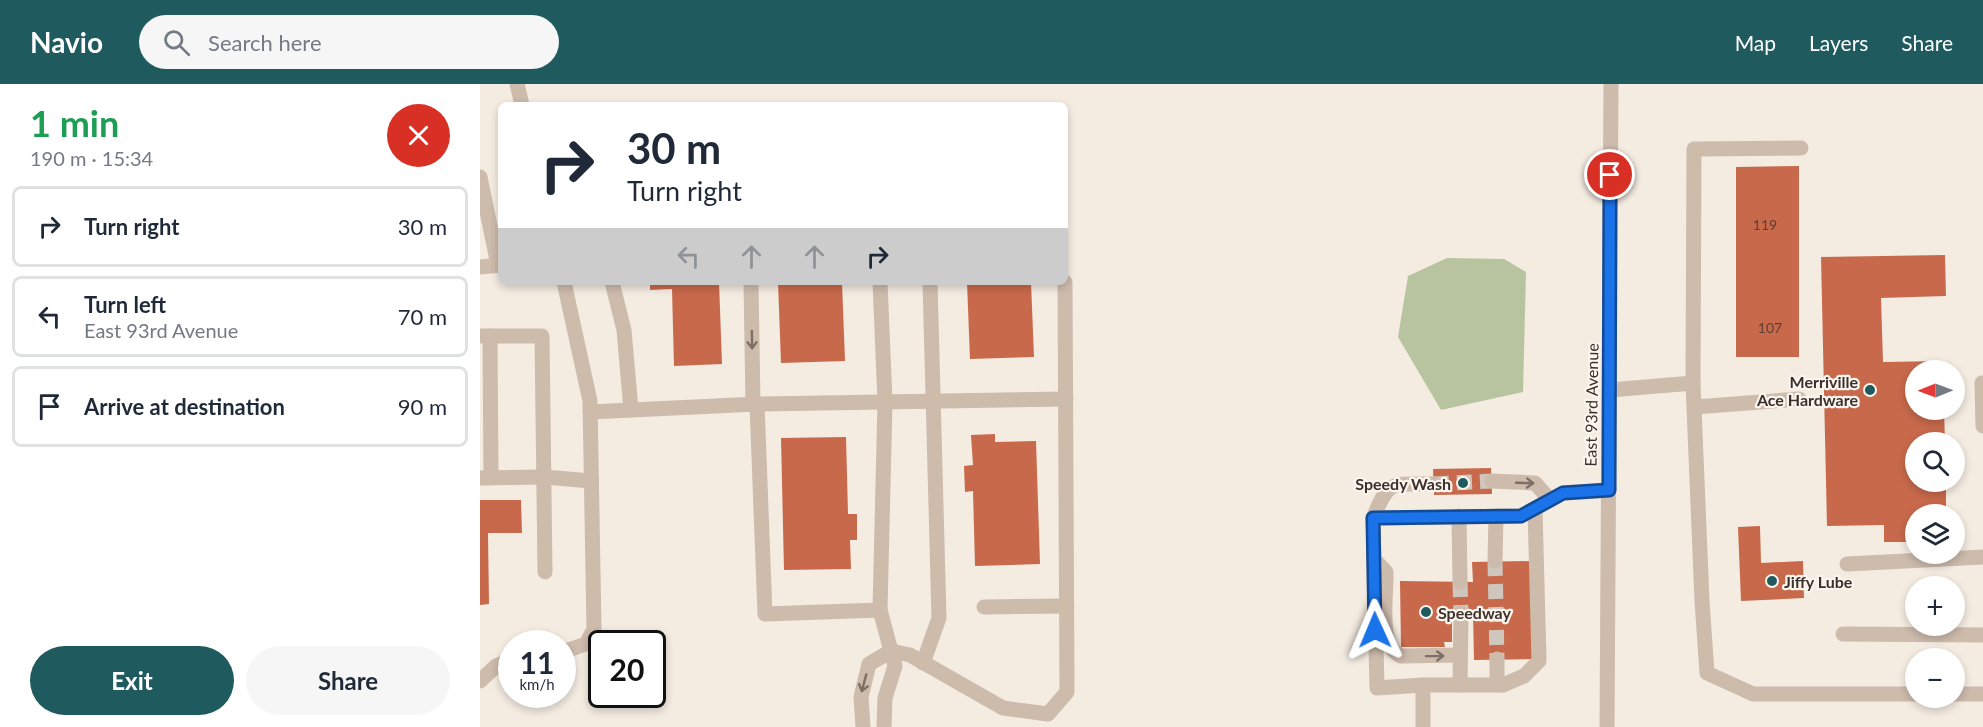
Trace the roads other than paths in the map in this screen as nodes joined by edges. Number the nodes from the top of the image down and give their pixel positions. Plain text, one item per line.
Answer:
1 (517, 84) edge
2 (1611, 84) edge
3 (521, 102) edge
4 (1801, 148) dead end
5 (480, 177) edge
6 (498, 256) edge
7 (498, 265) edge
8 (480, 267) edge
9 (565, 285) edge
10 (613, 285) edge
11 (751, 285) edge
12 (880, 285) edge
13 (930, 285) edge
14 (1065, 285) edge
15 (485, 336) edge
16 (1982, 383) edge
17 (1693, 384) junction
18 (1610, 390) junction
19 (1066, 399) junction
20 (1799, 399) dead end
21 (934, 401) junction
22 (885, 402) junction
23 (755, 404) junction
24 (1695, 407) junction
25 (631, 410) junction
26 (590, 412) junction
27 (1983, 426) edge
28 (545, 477) junction
29 (485, 478) edge
30 (591, 480) junction
31 (1492, 481) tunnel mouth
32 (1434, 484) tunnel mouth
33 (1609, 490) junction
34 (1550, 500) junction
35 (1536, 509) junction
36 (1458, 516) junction
37 (1496, 516) junction
38 (1373, 518) junction
39 (1983, 557) edge
40 (1374, 559) junction
41 (1495, 561) tunnel mouth
42 (1847, 564) dead end
43 (545, 572) dead end
44 (1460, 582) tunnel mouth
45 (1066, 606) junction
46 (984, 607) dead end
47 (880, 610) junction
48 (1461, 613) tunnel mouth
49 (1843, 634) dead end
50 (1983, 635) edge
51 (576, 647) edge
52 (891, 651) junction
53 (1460, 655) junction
54 (1497, 659) tunnel mouth
55 (923, 663) junction
56 (498, 665) edge
57 (480, 681) edge
58 (1423, 685) junction
59 (1460, 685) junction
60 (1497, 685) junction
61 (1905, 694) edge
62 (1965, 694) edge
63 (1983, 694) edge
64 (863, 727) edge
65 (884, 727) edge
66 (1423, 727) edge
67 (1607, 727) edge

1 - 3 street
2 - 18 street, East 93rd Avenue
4 - 17 street
5 - 6 street
7 - 8 street
9 - 26 street
10 - 25 street
11 -> 23 street
12 - 22 street
13 - 21 street
14 - 19 street
15 - 28 street
15 - 29 street
16 - 27 street
17 - 18 street
17 - 24 street
18 - 33 street, East 93rd Avenue
19 - 21 street
19 - 45 street
20 - 24 street
21 - 22 street
21 - 55 street
22 - 23 street
22 - 47 street
23 - 25 street
23 - 47 street
24 - 61 street
25 - 26 street
26 - 30 street
28 - 29 street
28 - 30 street
28 - 43 street
30 - 51 street
31 -> 34 street
32 - 38 street
33 - 34 street
33 - 67 street, East 93rd Avenue
34 - 35 street
35 - 37 street
35 - 60 street
36 - 37 street
36 - 38 street
36 - 44 street
37 - 41 street
38 - 40 street
39 - 42 street
40 -> 53 street
40 - 58 street
45 - 46 street
45 - 55 street
47 - 52 street
48 - 53 street
49 - 50 street
52 - 55 street
52 -> 64 street
52 - 65 street
53 - 59 street
54 - 60 street
56 - 57 street
58 - 59 street
58 - 66 street
59 - 60 street
62 - 63 street

